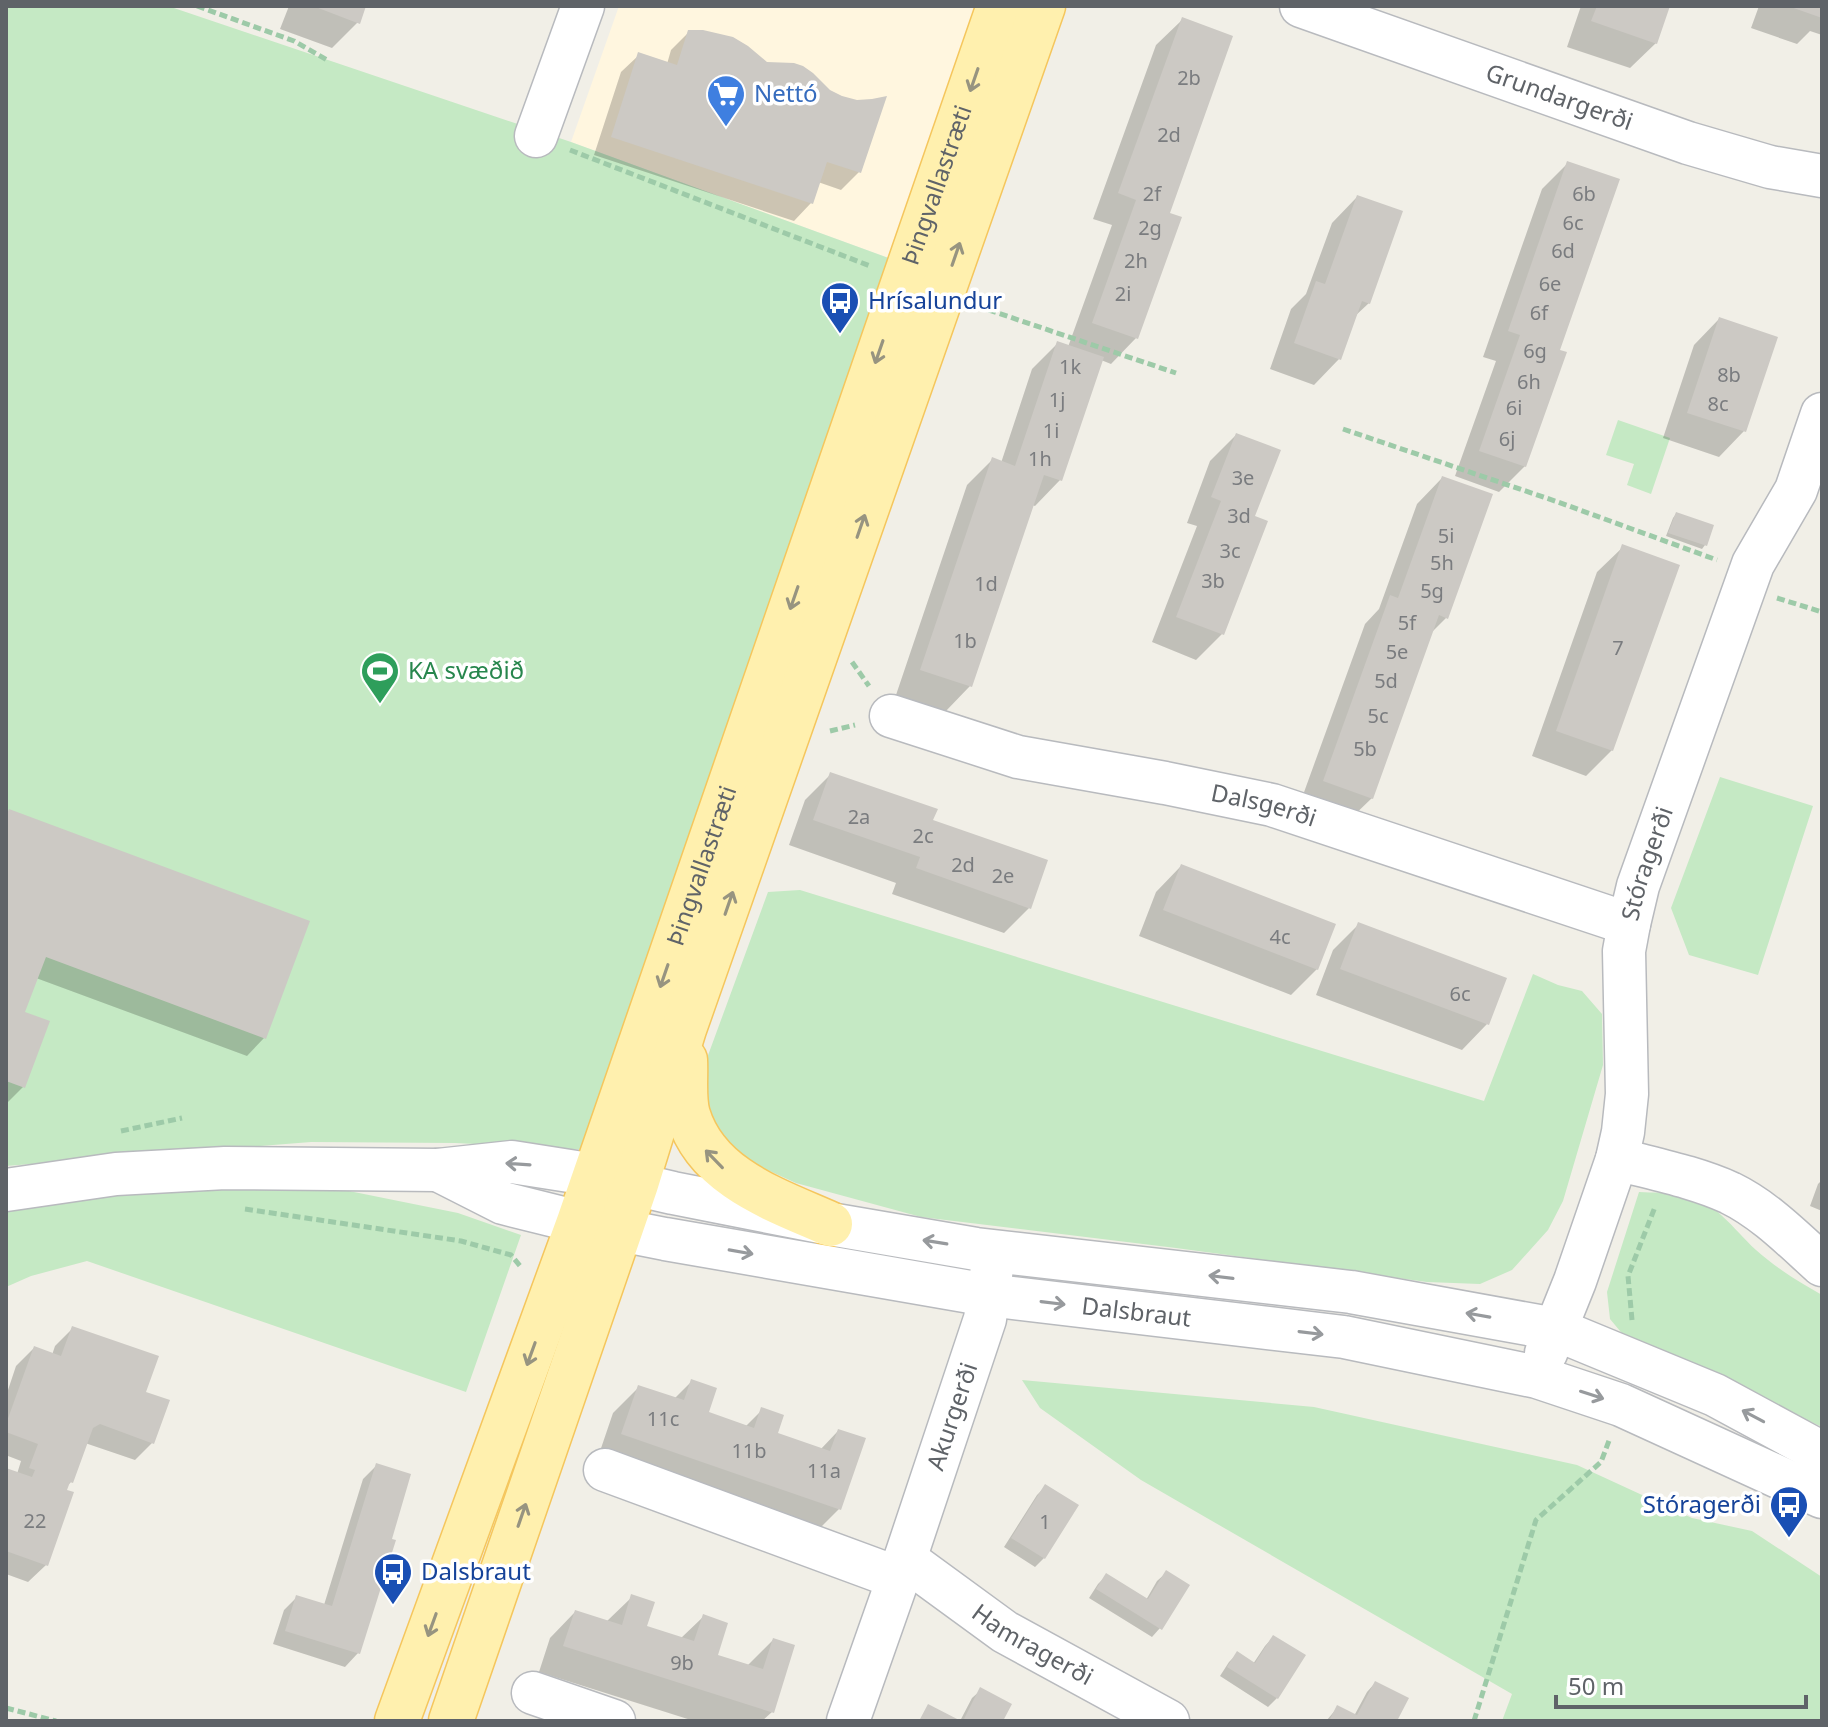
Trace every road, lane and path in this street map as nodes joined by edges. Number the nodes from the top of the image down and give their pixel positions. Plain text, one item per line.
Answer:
1 (197, 6) edge
2 (583, 6) edge
3 (999, 6) edge
4 (1043, 6) edge
5 (1301, 6) edge
6 (329, 61) dead end
7 (536, 136) joint
8 (1822, 176) edge
9 (861, 263) dead end
10 (976, 305) dead end
11 (1176, 373) dead end
12 (1822, 414) edge
13 (1343, 429) dead end
14 (1745, 587) junction
15 (1822, 612) edge
16 (891, 716) dead end
17 (1629, 924) junction
18 (684, 1029) junction
19 (182, 1118) dead end
20 (121, 1131) dead end
21 (1617, 1159) junction
22 (438, 1170) junction
23 (1667, 1174) junction
24 (616, 1180) junction
25 (6, 1190) edge
26 (245, 1208) dead end
27 (830, 1224) junction
28 (600, 1226) junction
29 (493, 1249) dead end
30 (994, 1251) junction
31 (1822, 1265) edge
32 (988, 1295) junction
33 (1555, 1329) junction
34 (1635, 1361) junction
35 (1537, 1377) junction
36 (1621, 1405) junction
37 (1822, 1453) edge
38 (605, 1470) dead end
39 (1822, 1497) edge
40 (902, 1568) junction
41 (533, 1693) dead end
42 (6, 1708) edge
43 (56, 1721) edge
44 (397, 1721) edge
45 (451, 1721) edge
46 (614, 1721) edge
47 (848, 1721) edge
48 (1168, 1721) edge
49 (1474, 1721) edge

1 - 6 path
2 - 7 street
3 -> 24 main road, Þingvallastræti
18 -> 4 main road, Þingvallastræti
5 - 8 street, Grundargerði
7 - 9 path
10 - 11 path
12 - 14 street, Stóragerði
13 - 14 path
14 - 15 path
14 - 17 street, Stóragerði
16 - 17 street, Dalsgerði
17 - 21 street, Stóragerði
18 - 24 main road, Þingvallastræti
27 -> 18 main road
19 - 20 path
21 - 23 street
21 - 33 street, Stóragerði
24 -> 22 street, Dalsbraut
22 - 25 street, Dalsbraut
22 - 28 street, Dalsbraut
23 - 31 street
23 - 34 path
24 - 27 street, Dalsbraut
24 - 28 main road, Þingvallastræti
26 - 29 path
30 -> 27 street, Dalsbraut
28 -> 32 street, Dalsbraut
28 -> 44 main road, Þingvallastræti
45 -> 28 main road, Þingvallastræti
30 - 32 street, Akurgerði
33 -> 30 street, Dalsbraut
32 -> 35 street, Dalsbraut
32 - 40 street, Akurgerði
33 - 34 street, Dalsbraut
33 - 35 street, Stóragerði
37 -> 34 street, Dalsbraut
35 -> 36 street, Dalsbraut
36 - 39 street, Dalsbraut
36 - 49 path
38 - 40 street
40 - 47 street, Akurgerði
40 - 48 street, Hamragerði
41 - 46 street
42 - 43 path

